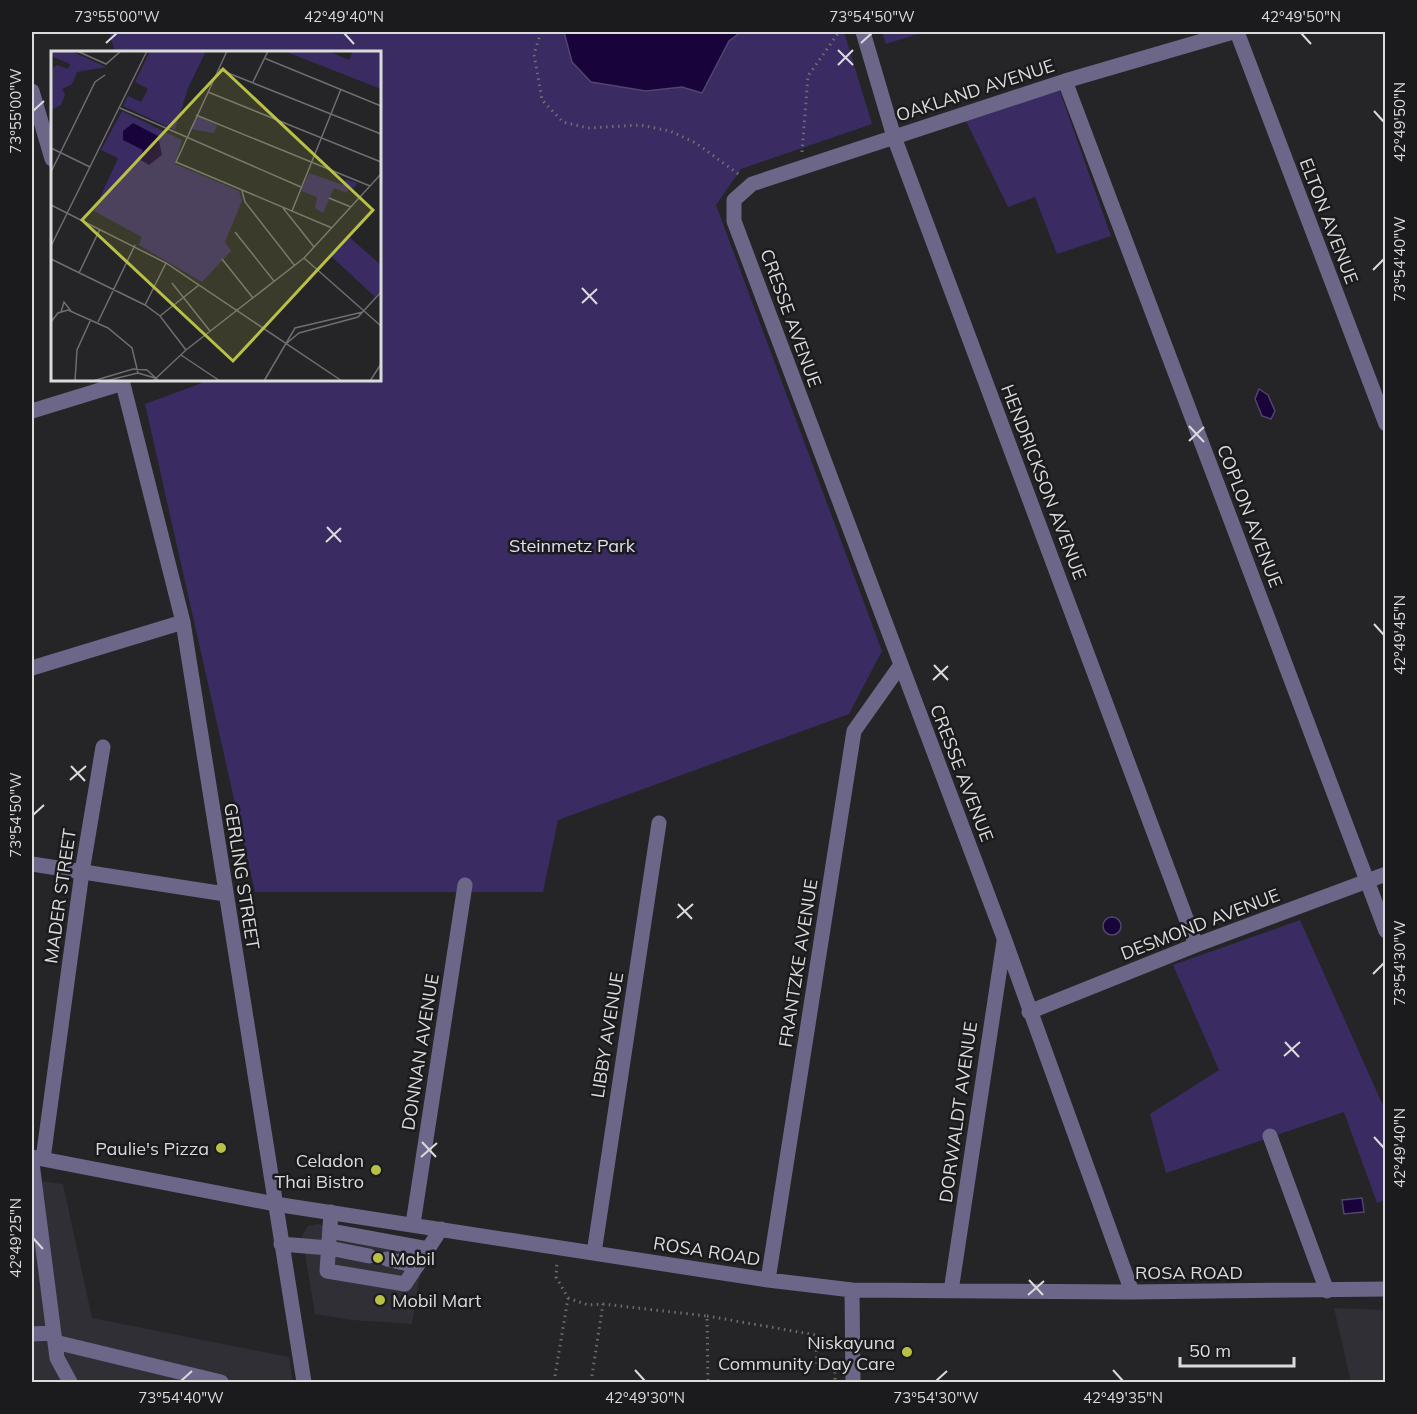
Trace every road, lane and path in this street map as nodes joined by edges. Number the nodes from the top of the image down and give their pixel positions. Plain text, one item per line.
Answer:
1 (541, 32) edge
2 (839, 32) edge
3 (862, 32) edge
4 (1235, 32) edge
5 (1065, 81) junction
6 (32, 91) edge
7 (38, 134) edge
8 (894, 136) junction
9 (51, 157) edge
10 (801, 168) junction
11 (752, 184) junction
12 (734, 200) joint
13 (122, 381) edge
14 (32, 411) edge
15 (1386, 424) edge
16 (183, 622) junction
17 (900, 666) junction
18 (32, 668) edge
19 (103, 747) dead end
20 (659, 823) dead end
21 (32, 864) edge
22 (82, 872) junction
23 (1386, 874) edge
24 (1367, 881) junction
25 (465, 885) dead end
26 (225, 894) junction
27 (1386, 931) edge
28 (1004, 938) junction
29 (1196, 945) junction
30 (1029, 1012) junction
31 (1270, 1136) dead end
32 (35, 1160) edge
33 (275, 1204) junction
34 (331, 1212) junction
35 (361, 1216) junction
36 (410, 1224) junction
37 (441, 1229) junction
38 (330, 1231) junction
39 (358, 1236) junction
40 (282, 1244) junction
41 (404, 1245) junction
42 (557, 1247) junction
43 (329, 1248) junction
44 (428, 1249) junction
45 (594, 1253) junction
46 (369, 1256) dead end
47 (387, 1259) dead end
48 (417, 1266) junction
49 (768, 1280) junction
50 (1386, 1289) edge
51 (852, 1290) junction
52 (951, 1291) junction
53 (1327, 1291) junction
54 (1132, 1292) junction
55 (568, 1298) junction
56 (603, 1304) junction
57 (707, 1316) junction
58 (32, 1334) edge
59 (54, 1337) junction
60 (835, 1366) junction
61 (853, 1366) junction
62 (70, 1383) edge
63 (221, 1383) edge
64 (304, 1383) edge
65 (554, 1383) edge
66 (591, 1383) edge
67 (708, 1383) edge
68 (835, 1383) edge
69 (853, 1383) edge

1 - 11 path
2 - 10 path
3 - 8 street, HENDRICKSON AVENUE
4 - 5 street, OAKLAND AVENUE
4 - 15 street, ELTON AVENUE
5 - 8 street, OAKLAND AVENUE
5 - 24 street, COPLON AVENUE
6 - 7 street
7 - 9 street
8 - 10 street, OAKLAND AVENUE
8 - 29 street, HENDRICKSON AVENUE
10 - 11 street, OAKLAND AVENUE
11 - 12 street, OAKLAND AVENUE
12 - 17 street, CRESSE AVENUE
13 - 14 street
13 - 16 street, GERLING STREET
16 - 18 street
16 - 26 street, GERLING STREET
17 - 28 street, CRESSE AVENUE
17 - 49 street, FRANTZKE AVENUE
19 - 22 street, MADER STREET
20 - 45 street, LIBBY AVENUE
21 - 22 street
22 - 26 street
22 - 32 street, MADER STREET
23 - 24 street, DESMOND AVENUE
24 - 27 street, COPLON AVENUE
24 - 29 street, DESMOND AVENUE
25 - 36 street, DONNAN AVENUE
26 - 33 street, GERLING STREET
28 - 30 street, CRESSE AVENUE
28 - 52 street, DORWALDT AVENUE
29 - 30 street, DESMOND AVENUE
30 - 54 street, CRESSE AVENUE
31 - 53 street
32 - 33 street, ROSA ROAD
32 - 59 street, MADER STREET
33 - 34 street, ROSA ROAD
33 - 40 street, GERLING STREET
34 - 35 street, ROSA ROAD
34 - 38 street
35 - 36 street, ROSA ROAD
35 - 39 street
36 - 37 street, ROSA ROAD
36 - 41 street, DONNAN AVENUE
37 - 42 street, ROSA ROAD
37 - 44 street
38 - 39 street
38 - 43 street
39 - 41 street
40 - 43 street
40 - 64 street, GERLING STREET
41 - 44 street
42 - 45 street, ROSA ROAD
42 - 55 path
43 - 46 street
43 - 48 street
44 - 48 street
45 - 49 street, ROSA ROAD
47 - 48 street
49 - 51 street, ROSA ROAD
50 - 53 street, ROSA ROAD
51 - 52 street, ROSA ROAD
51 - 61 street
52 - 54 street, ROSA ROAD
53 - 54 street, ROSA ROAD
55 - 56 path
55 - 65 path
56 - 57 path
56 - 66 path
57 - 60 path
57 - 67 path
58 - 59 street
59 - 62 street, MADER STREET
59 - 63 street
60 - 61 path
60 - 68 path
61 - 69 street

